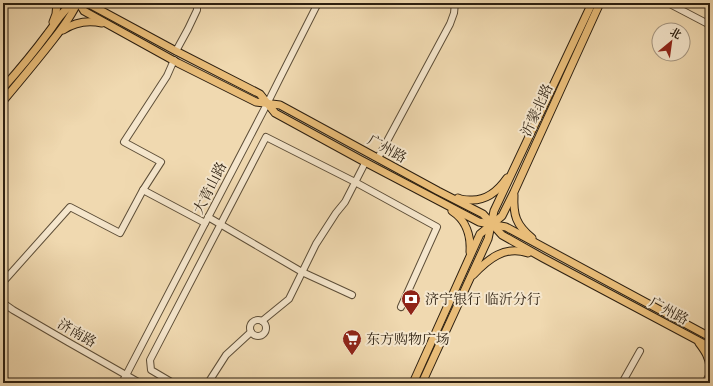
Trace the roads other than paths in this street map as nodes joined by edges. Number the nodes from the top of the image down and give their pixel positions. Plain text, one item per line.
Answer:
1 (57, 3) edge
2 (76, 3) edge
3 (85, 3) edge
4 (101, 3) edge
5 (197, 3) edge
6 (318, 3) edge
7 (455, 3) edge
8 (592, 3) edge
9 (600, 3) edge
10 (668, 3) edge
11 (672, 3) edge
12 (112, 21) junction
13 (710, 24) edge
14 (50, 30) junction
15 (58, 34) junction
16 (176, 51) junction
17 (174, 60) junction
18 (3, 88) edge
19 (3, 101) edge
20 (267, 104) junction
21 (378, 158) junction
22 (365, 163) junction
23 (514, 169) junction
24 (355, 182) junction
25 (144, 190) junction
26 (438, 191) junction
27 (514, 192) junction
28 (435, 199) junction
29 (206, 220) junction
30 (491, 224) junction
31 (220, 225) junction
32 (548, 250) junction
33 (470, 256) junction
34 (543, 258) junction
35 (302, 272) junction
36 (469, 279) junction
37 (3, 282) edge
38 (352, 295) dead end
39 (3, 303) edge
40 (401, 307) dead end
41 (262, 321) junction
42 (251, 332) junction
43 (702, 333) junction
44 (710, 334) edge
45 (710, 337) edge
46 (696, 340) junction
47 (710, 347) edge
48 (640, 351) dead end
49 (126, 375) junction
50 (710, 375) edge
51 (3, 380) edge
52 (9, 383) edge
53 (122, 383) edge
54 (140, 383) edge
55 (173, 383) edge
56 (208, 383) edge
57 (413, 383) edge
58 (422, 383) edge
59 (622, 383) edge
60 (705, 383) edge

1 - 14 main road
2 - 12 main road, 广州路
2 - 14 main road
2 - 15 main road
3 - 12 main road, 广州路
4 - 12 main road
5 - 16 street
6 - 20 street, 大青山路
7 - 21 street
8 - 23 main road, 沂蒙北路
9 - 27 main road, 沂蒙北路
10 - 13 street
11 - 13 street
12 - 15 main road
12 - 16 main road, 广州路
12 - 17 main road, 广州路
14 - 18 main road
15 - 19 main road
16 - 20 main road, 广州路
17 - 20 main road, 广州路
17 - 25 street
20 - 21 main road, 广州路
20 - 22 main road, 广州路
20 - 29 street, 大青山路
21 - 26 main road, 广州路
22 - 24 street
22 - 28 main road, 广州路
23 - 26 main road
23 - 30 main road, 沂蒙北路
24 - 31 street
24 - 35 street
24 - 40 street
25 - 29 street
25 - 37 street
26 - 30 main road, 广州路
27 - 30 main road, 沂蒙北路
27 - 32 main road
28 - 30 main road, 广州路
28 - 33 main road
29 - 31 street
29 - 49 street, 大青山路
30 - 32 main road, 广州路
30 - 33 main road, 沂蒙北路
30 - 34 main road, 广州路
30 - 36 main road, 沂蒙北路
31 - 35 street
31 - 55 street
32 - 43 main road, 广州路
33 - 57 main road, 沂蒙北路
34 - 36 main road
34 - 46 main road, 广州路
35 - 38 street
35 - 41 street
36 - 58 main road, 沂蒙北路
39 - 49 street, 济南路
41 - 42 street
41 - 42 street
42 - 56 street
43 - 44 main road
43 - 45 main road, 广州路
46 - 47 main road, 广州路
46 - 50 main road
48 - 59 street
49 - 53 street, 大青山路
49 - 54 street, 济南路
50 - 60 street
51 - 52 street

